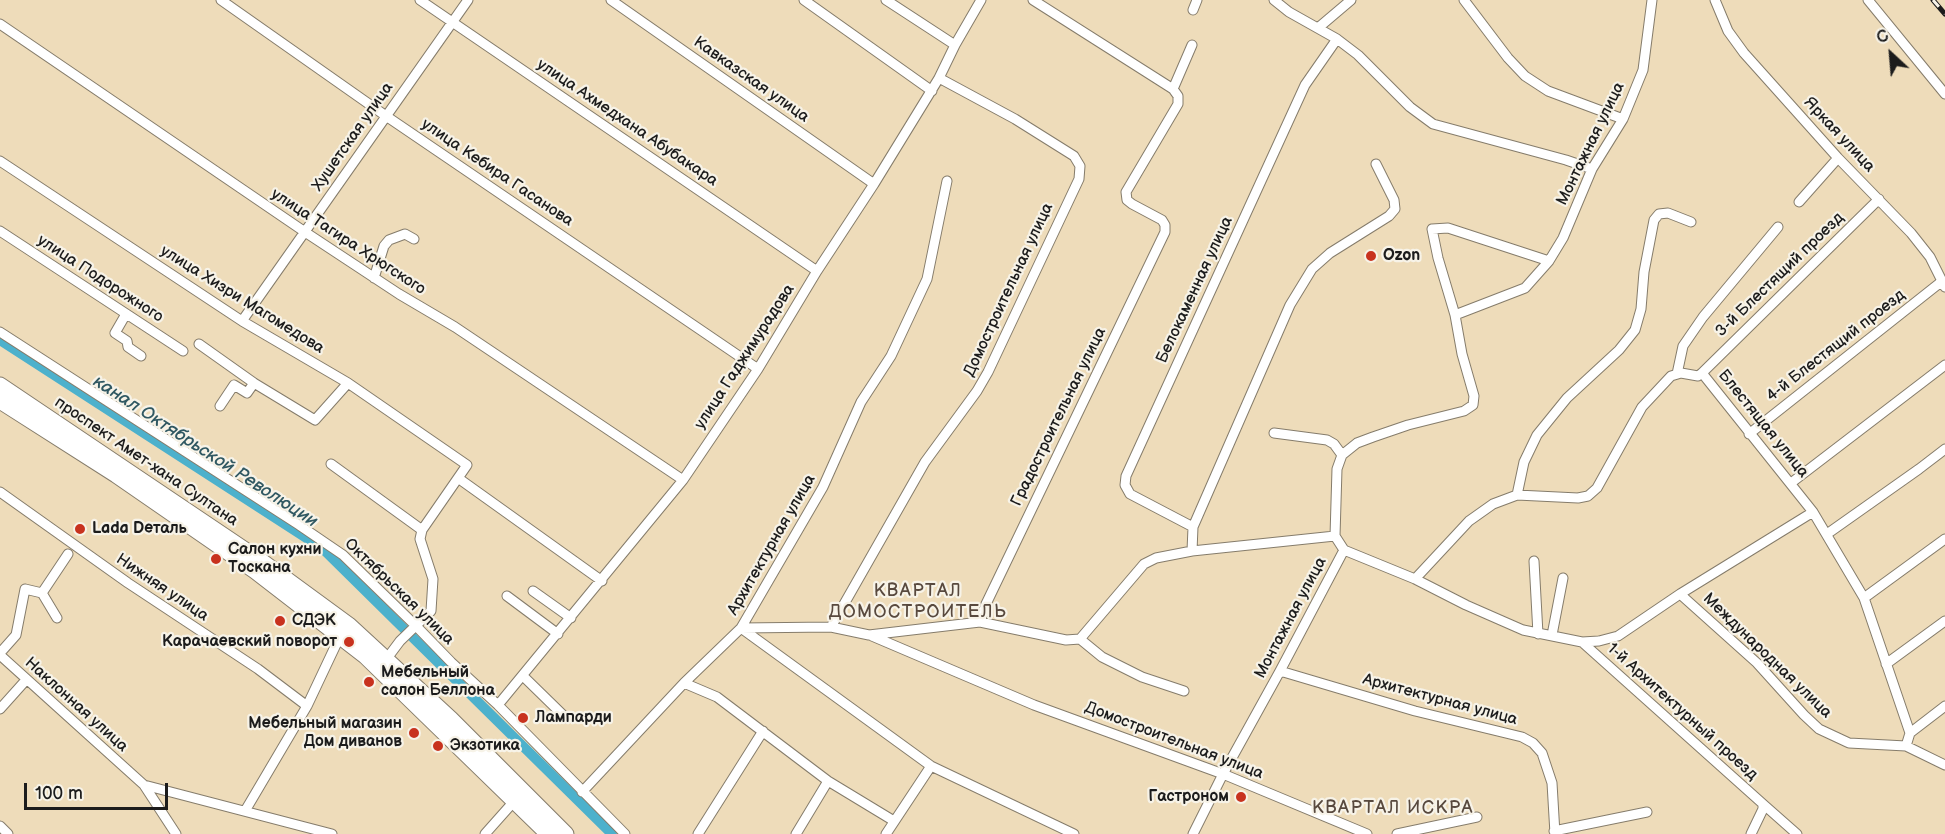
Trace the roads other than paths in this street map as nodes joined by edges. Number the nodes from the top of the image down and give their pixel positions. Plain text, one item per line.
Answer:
1 (221, 0) edge
2 (420, 0) edge
3 (468, 0) edge
4 (611, 0) edge
5 (804, 0) edge
6 (886, 0) edge
7 (981, 0) edge
8 (1033, 0) edge
9 (1197, 0) edge
10 (1274, 0) edge
11 (1351, 0) edge
12 (1464, 0) edge
13 (1652, 0) edge
14 (1715, 0) edge
15 (1868, 0) edge
16 (1193, 10) dead end
17 (452, 22) junction
18 (0, 24) edge
19 (1318, 28) junction
20 (1337, 39) junction
21 (955, 45) junction
22 (1192, 45) dead end
23 (939, 78) junction
24 (932, 91) junction
25 (1175, 92) junction
26 (1945, 94) edge
27 (386, 116) junction
28 (1623, 119) junction
29 (1838, 158) junction
30 (0, 161) edge
31 (1377, 164) dead end
32 (1592, 169) junction
33 (947, 182) dead end
34 (874, 184) junction
35 (1879, 199) junction
36 (1798, 202) dead end
37 (1691, 222) dead end
38 (1778, 227) dead end
39 (0, 231) edge
40 (304, 232) junction
41 (414, 239) dead end
42 (1549, 261) junction
43 (817, 271) junction
44 (374, 278) junction
45 (1943, 284) edge
46 (126, 314) junction
47 (1455, 315) junction
48 (242, 321) junction
49 (0, 332) edge
50 (199, 344) dead end
51 (183, 351) dead end
52 (141, 356) dead end
53 (1945, 365) edge
54 (758, 369) junction
55 (1702, 373) junction
56 (1677, 374) junction
57 (254, 383) junction
58 (348, 383) junction
59 (0, 385) edge
60 (0, 401) edge
61 (220, 406) dead end
62 (1274, 433) dead end
63 (1749, 434) junction
64 (1945, 448) edge
65 (1342, 455) junction
66 (331, 464) dead end
67 (458, 478) junction
68 (682, 480) junction
69 (1791, 483) junction
70 (0, 492) edge
71 (1517, 495) junction
72 (1813, 512) junction
73 (1194, 528) junction
74 (422, 530) junction
75 (1827, 534) junction
76 (1335, 536) junction
77 (1945, 539) edge
78 (1344, 550) junction
79 (1192, 551) junction
80 (68, 554) dead end
81 (1534, 561) dead end
82 (1563, 578) dead end
83 (1415, 579) junction
84 (602, 580) junction
85 (533, 591) dead end
86 (42, 593) junction
87 (1680, 594) junction
88 (507, 596) dead end
89 (1864, 598) junction
90 (57, 618) dead end
91 (571, 618) junction
92 (1945, 621) edge
93 (980, 622) junction
94 (416, 626) junction
95 (831, 627) junction
96 (741, 628) junction
97 (344, 630) junction
98 (558, 634) junction
99 (1538, 634) junction
100 (870, 635) junction
101 (1552, 635) junction
102 (1080, 639) junction
103 (1582, 642) junction
104 (0, 654) edge
105 (1886, 664) junction
106 (382, 665) junction
107 (1280, 671) junction
108 (523, 676) junction
109 (26, 680) junction
110 (684, 683) junction
111 (1184, 691) dead end
112 (498, 705) junction
113 (307, 706) junction
114 (1945, 706) edge
115 (0, 709) edge
116 (566, 718) dead end
117 (763, 731) junction
118 (1910, 732) junction
119 (1906, 746) junction
120 (1945, 765) edge
121 (931, 766) junction
122 (1223, 774) junction
123 (828, 781) junction
124 (144, 785) junction
125 (582, 792) junction
126 (519, 796) junction
127 (1763, 804) junction
128 (245, 811) junction
129 (1647, 812) dead end
130 (1477, 817) dead end
131 (894, 821) junction
132 (0, 826) edge
133 (1555, 832) edge
134 (8, 834) edge
135 (176, 834) edge
136 (332, 834) edge
137 (485, 834) edge
138 (548, 834) edge
139 (566, 834) edge
140 (625, 834) edge
141 (698, 834) edge
142 (796, 834) edge
143 (886, 834) edge
144 (1074, 834) edge
145 (1193, 834) edge
146 (1367, 834) edge
147 (1397, 834) edge
148 (1751, 834) edge
149 (1797, 834) edge

1 - 27 street, улица Кебира Гасанова
2 - 17 street, улица Ахмедхана Абубакара
3 - 17 street, Хушетская улица
4 - 34 street, Кавказская улица
5 - 24 street
6 - 21 street
7 - 21 street, улица Гаджимурадова
8 - 25 street
9 - 16 street
10 - 19 street
11 - 19 street
12 - 28 street
13 - 28 street, Монтажная улица
14 - 29 street, Яркая улица
15 - 26 street
17 - 27 street, Хушетская улица
17 - 43 street, улица Ахмедхана Абубакара
18 - 40 street, улица Тагира Хрюгского
19 - 20 street
20 - 32 street
20 - 73 street, Белокаменная улица
21 - 23 street, улица Гаджимурадова
22 - 25 street
23 - 24 street, улица Гаджимурадова
23 - 95 street, Домостроительная улица
24 - 34 street, улица Гаджимурадова
25 - 93 street, Градостроительная улица
27 - 40 street, Хушетская улица
27 - 54 street, улица Кебира Гасанова
28 - 32 street, Монтажная улица
29 - 35 street, Яркая улица
29 - 36 street
30 - 48 street, улица Хизри Магомедова
31 - 73 street
32 - 42 street, Монтажная улица
33 - 96 street, Архитектурная улица
34 - 43 street, улица Гаджимурадова
35 - 45 street, Яркая улица
35 - 55 street, 3-й Блестящий проезд
37 - 71 street
38 - 56 street
39 - 46 street, улица Подорожного
40 - 44 street, улица Тагира Хрюгского
40 - 48 street, Хушетская улица
41 - 44 street
42 - 47 street, Монтажная улица
42 - 47 street
43 - 54 street, улица Гаджимурадова
44 - 68 street, улица Тагира Хрюгского
45 - 63 street, 4-й Блестящий проезд
46 - 51 street, улица Подорожного
46 - 52 street
47 - 65 street
48 - 58 street, улица Хизри Магомедова
49 - 94 street, Октябрьская улица
50 - 57 street
53 - 69 street
54 - 68 street, улица Гаджимурадова
55 - 56 street, Блестящая улица
55 - 63 street, Блестящая улица
56 - 71 street
57 - 58 street
57 - 61 street
58 - 67 street, улица Хизри Магомедова
59 - 97 main road, проспект Амет-хана Султана
60 - 97 main road
62 - 65 street
63 - 69 street, Блестящая улица
64 - 75 street
65 - 76 street
66 - 74 street
67 - 74 street
67 - 84 street
68 - 84 street, улица Гаджимурадова
69 - 72 street, Блестящая улица
70 - 113 street, Нижняя улица
71 - 83 street
72 - 75 street, Блестящая улица
72 - 87 street
73 - 79 street
74 - 94 street
75 - 89 street, Блестящая улица
76 - 78 street, Монтажная улица
76 - 79 street
77 - 89 street
78 - 83 street, Международная улица
78 - 107 street, Монтажная улица
79 - 102 street
80 - 86 street
81 - 99 street
82 - 101 street
83 - 99 street, Международная улица
84 - 91 street, улица Гаджимурадова
85 - 91 street
86 - 90 street
86 - 104 street
87 - 103 street, Международная улица
87 - 119 street, Международная улица
88 - 98 street
89 - 105 street, Блестящая улица
91 - 98 street, улица Гаджимурадова
92 - 105 street
93 - 100 street
93 - 102 street
94 - 106 street
94 - 112 street, Октябрьская улица
95 - 96 street
95 - 100 street
96 - 110 street
96 - 121 street, Архитектурная улица
97 - 106 main road, проспект Амет-хана Султана
97 - 113 street
98 - 108 street, улица Гаджимурадова
99 - 101 street, Международная улица
100 - 122 street, Домостроительная улица
101 - 103 street, Международная улица
102 - 111 street
103 - 127 street, 1-й Архитектурный проезд
104 - 109 street, Наклонная улица
105 - 118 street, Блестящая улица
106 - 126 main road, проспект Амет-хана Султана
107 - 122 street, Монтажная улица
107 - 133 street, Архитектурная улица
108 - 112 street, улица Гаджимурадова
108 - 116 street
109 - 115 street
109 - 124 street, Наклонная улица
110 - 117 street
110 - 125 street
112 - 125 street, Октябрьская улица
113 - 128 street
114 - 118 street
117 - 123 street
117 - 141 street
118 - 119 street
119 - 120 street, Международная улица
121 - 131 street
121 - 144 street, Архитектурная улица
122 - 145 street, Монтажная улица
122 - 146 street, Домостроительная улица
123 - 131 street
123 - 142 street
124 - 128 street
124 - 135 street, Наклонная улица
125 - 140 street, Октябрьская улица
126 - 137 street
126 - 138 main road
126 - 139 main road, проспект Амет-хана Султана
127 - 148 street, 1-й Архитектурный проезд
127 - 149 street, 1-й Архитектурный проезд
128 - 136 street
129 - 133 street
130 - 147 street
131 - 143 street
132 - 134 street

